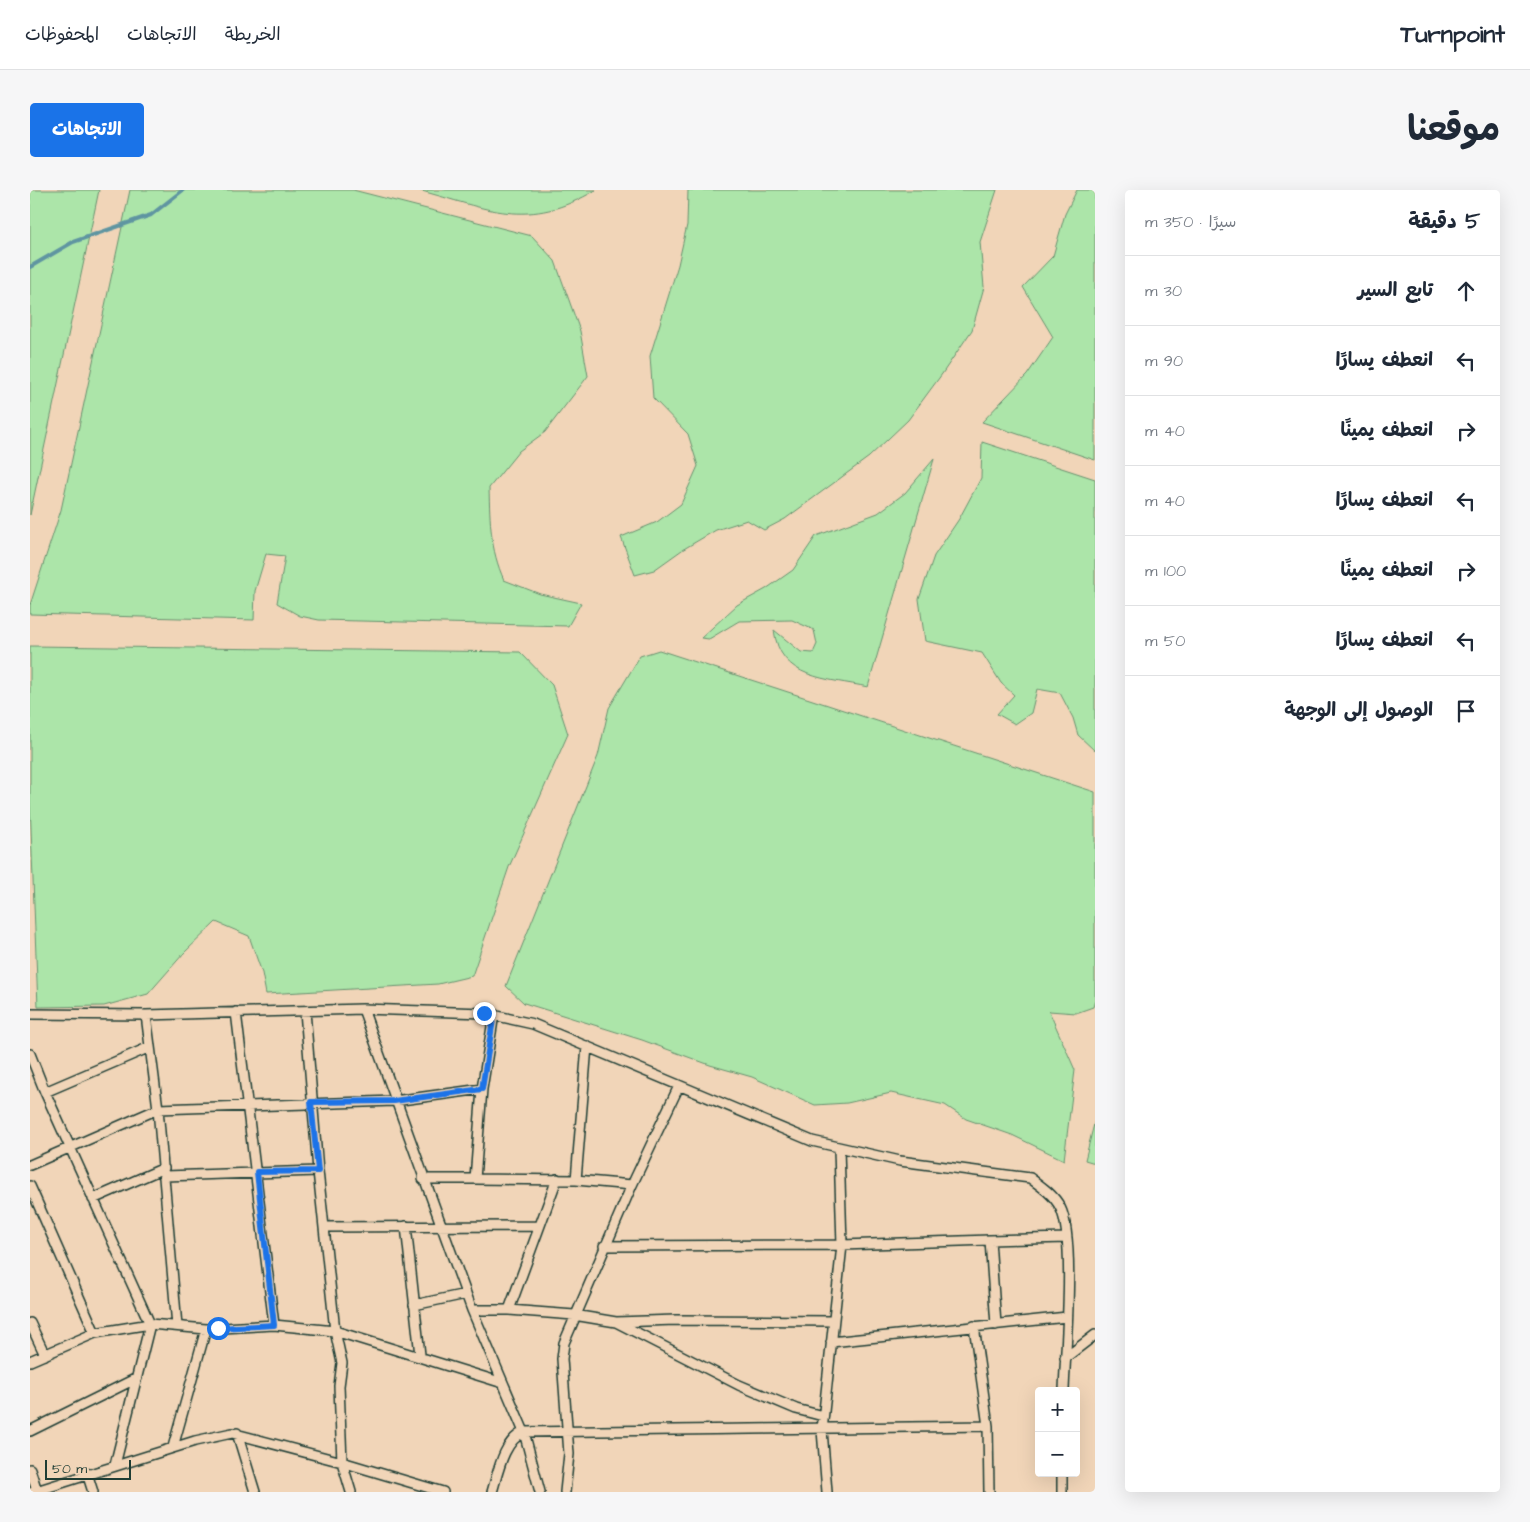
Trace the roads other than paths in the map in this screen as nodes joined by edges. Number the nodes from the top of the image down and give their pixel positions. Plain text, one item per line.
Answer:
1 (363, 1010) junction
2 (305, 1011) junction
3 (236, 1012) junction
4 (30, 1014) edge
5 (494, 1014) junction
6 (146, 1015) junction
7 (587, 1046) junction
8 (150, 1047) junction
9 (30, 1054) edge
10 (679, 1086) junction
11 (482, 1089) junction
12 (45, 1092) junction
13 (394, 1101) junction
14 (311, 1102) junction
15 (247, 1105) junction
16 (158, 1109) junction
17 (69, 1147) junction
18 (839, 1149) junction
19 (30, 1165) edge
20 (318, 1171) junction
21 (165, 1172) junction
22 (257, 1172) junction
23 (423, 1178) junction
24 (475, 1179) junction
25 (557, 1179) junction
26 (576, 1180) junction
27 (632, 1185) junction
28 (30, 1186) edge
29 (93, 1199) junction
30 (439, 1225) junction
31 (406, 1226) junction
32 (539, 1226) junction
33 (325, 1227) junction
34 (1067, 1238) junction
35 (990, 1240) junction
36 (842, 1245) junction
37 (604, 1246) junction
38 (466, 1294) junction
39 (414, 1305) junction
40 (472, 1310) junction
41 (509, 1310) junction
42 (574, 1315) junction
43 (1067, 1317) junction
44 (30, 1322) edge
45 (616, 1322) junction
46 (833, 1322) junction
47 (150, 1324) junction
48 (274, 1325) junction
49 (996, 1325) junction
50 (177, 1326) junction
51 (974, 1326) junction
52 (206, 1329) junction
53 (335, 1331) junction
54 (96, 1333) junction
55 (1095, 1335) edge
56 (831, 1342) junction
57 (44, 1355) junction
58 (420, 1355) junction
59 (1065, 1358) junction
60 (30, 1361) edge
61 (137, 1378) junction
62 (503, 1383) junction
63 (1064, 1387) edge
64 (823, 1416) junction
65 (988, 1426) junction
66 (822, 1430) junction
67 (30, 1431) edge
68 (567, 1431) junction
69 (524, 1432) junction
70 (237, 1433) junction
71 (173, 1448) junction
72 (342, 1462) junction
73 (115, 1465) junction
74 (30, 1469) edge
75 (87, 1473) junction
76 (1062, 1477) edge
77 (35, 1491) edge
78 (94, 1492) edge
79 (255, 1492) edge
80 (351, 1492) edge
81 (441, 1492) edge
82 (492, 1492) edge
83 (540, 1492) edge
84 (565, 1492) edge
85 (827, 1492) edge
86 (988, 1492) edge
87 (1062, 1492) edge

1 - 2 street
1 - 5 street
1 - 13 street
2 - 3 street
2 - 14 street
3 - 6 street
3 - 15 street
4 - 6 street
5 - 7 street
5 - 11 street
6 - 8 street
7 - 10 street
7 - 26 street
8 - 12 street
8 - 16 street
9 - 12 street
10 - 18 street
10 - 27 street
11 - 13 street
11 - 24 street
12 - 17 street
13 - 14 street
13 - 23 street
14 - 15 street
14 - 20 street
15 - 16 street
15 - 22 street
16 - 17 street
16 - 21 street
17 - 19 street
17 - 29 street
18 - 34 street
18 - 36 street
20 - 22 street
20 - 33 street
21 - 22 street
21 - 29 street
21 - 50 street
22 - 48 street
23 - 24 street
23 - 30 street
24 - 25 street
25 - 26 street
25 - 32 street
26 - 27 street
27 - 37 street
28 - 54 street
29 - 47 street
30 - 31 street
30 - 32 street
30 - 38 street
31 - 33 street
31 - 39 street
32 - 41 street
33 - 53 street
34 - 35 street
34 - 43 street
35 - 36 street
35 - 49 street
36 - 37 street
36 - 46 street
37 - 42 street
38 - 39 street
38 - 40 street
39 - 58 street
40 - 41 street
40 - 62 street
41 - 42 street
42 - 45 street
42 - 68 street
43 - 49 street
43 - 59 street
44 - 57 street
45 - 46 street
45 - 64 street
46 - 56 street
47 - 50 street
47 - 54 street
47 - 61 street
48 - 52 street
48 - 53 street
49 - 51 street
50 - 52 street
51 - 56 street
51 - 65 street
52 - 71 street
53 - 58 street
53 - 72 street
54 - 57 street
55 - 59 street
56 - 64 street
57 - 60 street
58 - 62 street
59 - 63 street
61 - 67 street
61 - 73 street
62 - 69 street
64 - 66 street
65 - 66 street
65 - 86 street
66 - 68 street
66 - 85 street
68 - 69 street
68 - 84 street
69 - 82 street
69 - 83 street
70 - 71 street
70 - 72 street
70 - 79 street
71 - 73 street
72 - 80 street
72 - 81 street
73 - 75 street
74 - 77 street
75 - 77 street
75 - 78 street
76 - 87 street

